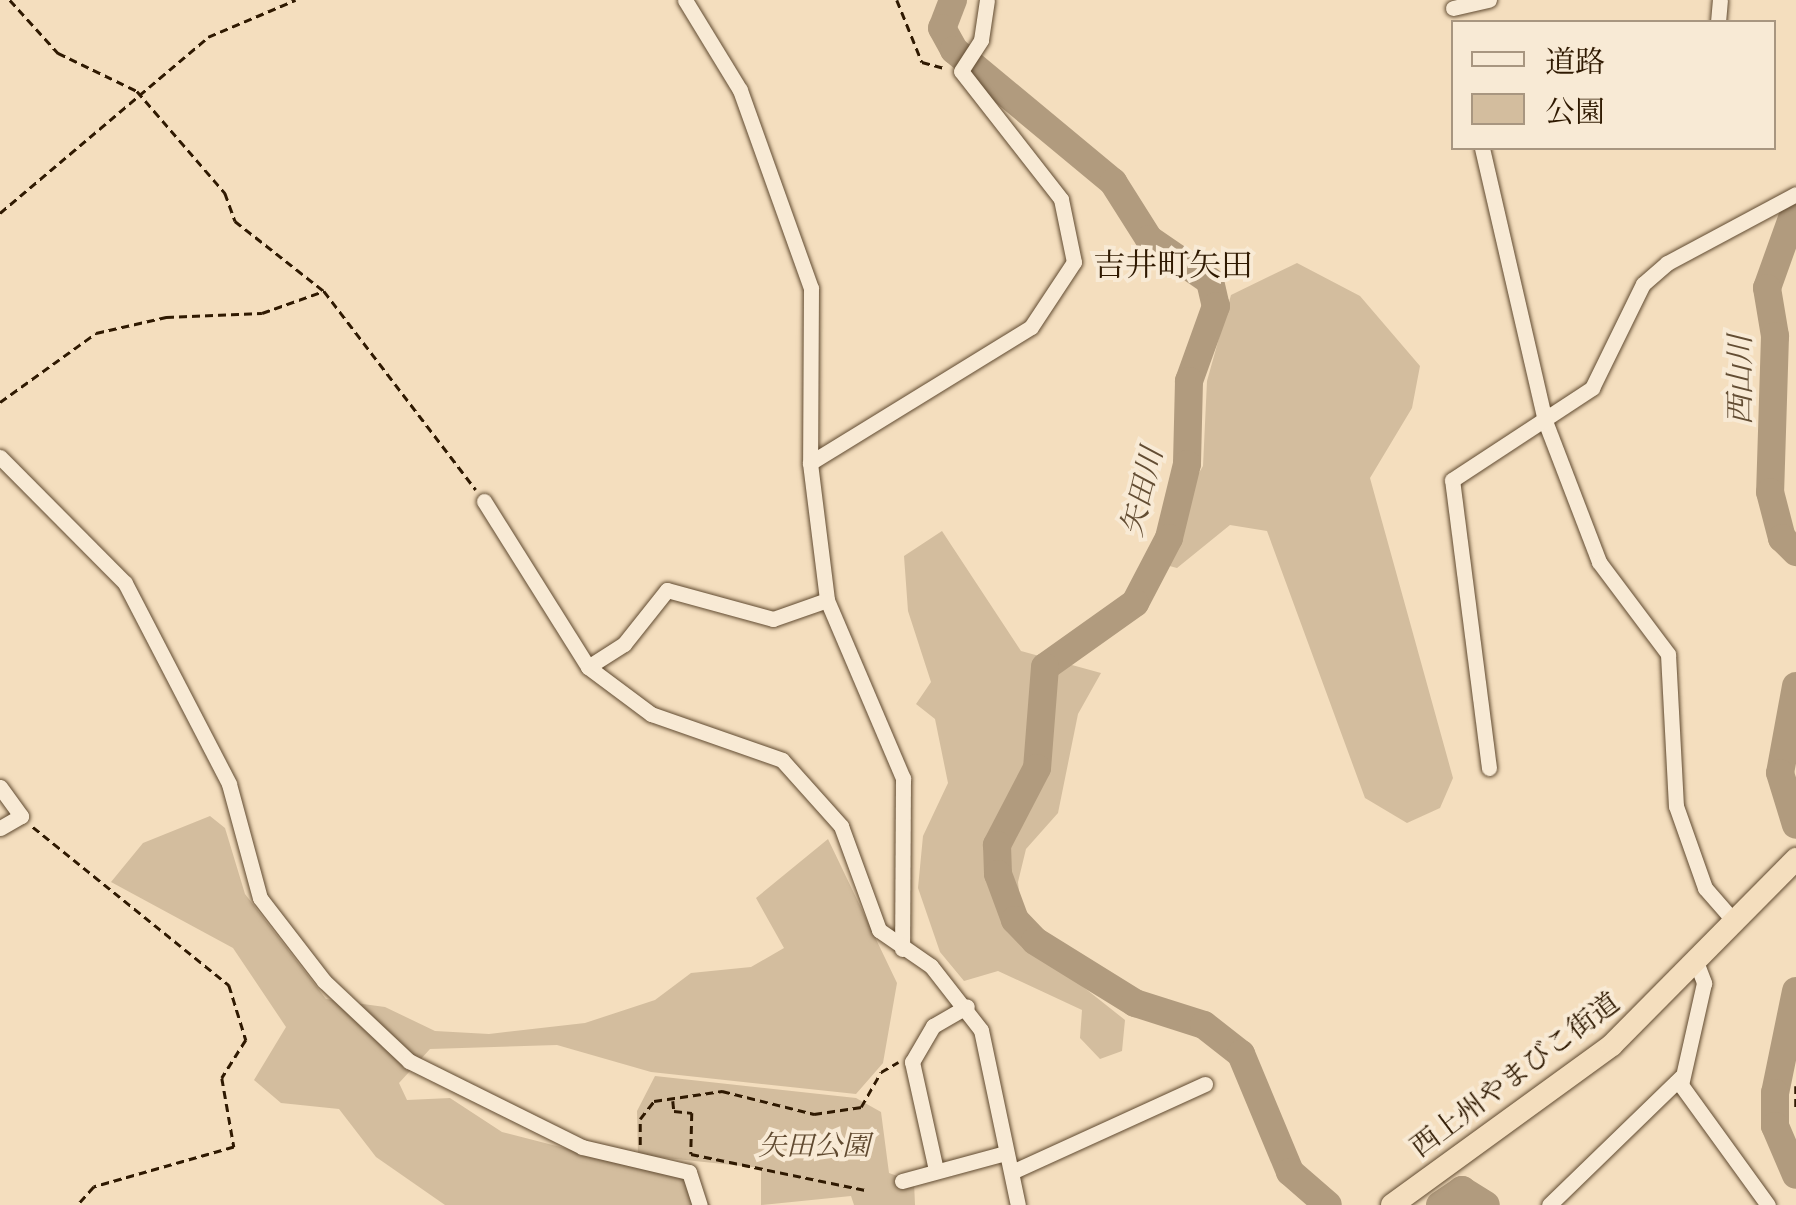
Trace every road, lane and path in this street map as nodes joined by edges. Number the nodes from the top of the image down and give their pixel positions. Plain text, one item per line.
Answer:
1 (10, 0) edge
2 (294, 0) edge
3 (685, 0) edge
4 (897, 0) edge
5 (987, 0) edge
6 (1489, 0) edge
7 (1454, 10) edge
8 (962, 72) junction
9 (136, 91) junction
10 (1482, 150) edge
11 (1796, 194) edge
12 (0, 213) edge
13 (324, 291) junction
14 (0, 402) edge
15 (1545, 421) junction
16 (0, 457) edge
17 (810, 463) junction
18 (484, 501) joint
19 (827, 600) junction
20 (588, 667) junction
21 (1488, 768) dead end
22 (0, 787) edge
23 (20, 816) junction
24 (0, 828) edge
25 (1796, 859) edge
26 (1733, 920) junction
27 (902, 949) junction
28 (1696, 960) junction
29 (967, 1006) junction
30 (914, 1058) junction
31 (1681, 1077) junction
32 (1204, 1084) dead end
33 (1796, 1086) edge
34 (674, 1100) junction
35 (1796, 1110) edge
36 (1006, 1153) junction
37 (642, 1160) junction
38 (936, 1170) junction
39 (1014, 1171) junction
40 (902, 1181) dead end
41 (865, 1190) dead end
42 (78, 1205) edge
43 (700, 1205) edge
44 (1018, 1205) edge
45 (1392, 1205) edge
46 (1549, 1205) edge
47 (1768, 1205) edge

1 - 9 path
2 - 9 path
3 - 17 street
4 - 8 path
5 - 8 street
6 - 7 street
8 - 17 street
9 - 12 path
9 - 13 path
10 - 15 street
11 - 15 street
13 - 14 path
13 - 18 path
15 - 21 street
15 - 26 street
16 - 37 street
17 - 19 street
18 - 20 street
19 - 20 street
19 - 27 street
20 - 27 street
22 - 23 street
23 - 24 street
23 - 42 path
25 - 26 highway, 西上州やまびこ街道
26 - 28 highway, 西上州やまびこ街道
27 - 29 street
28 - 31 street
28 - 45 highway, 西上州やまびこ街道
29 - 30 street
29 - 36 street
30 - 34 path
30 - 38 street
31 - 46 street
31 - 47 street
32 - 39 street
33 - 35 path
34 - 37 path
34 - 41 path
36 - 38 street
36 - 39 street
37 - 43 street
38 - 40 street
39 - 44 street

